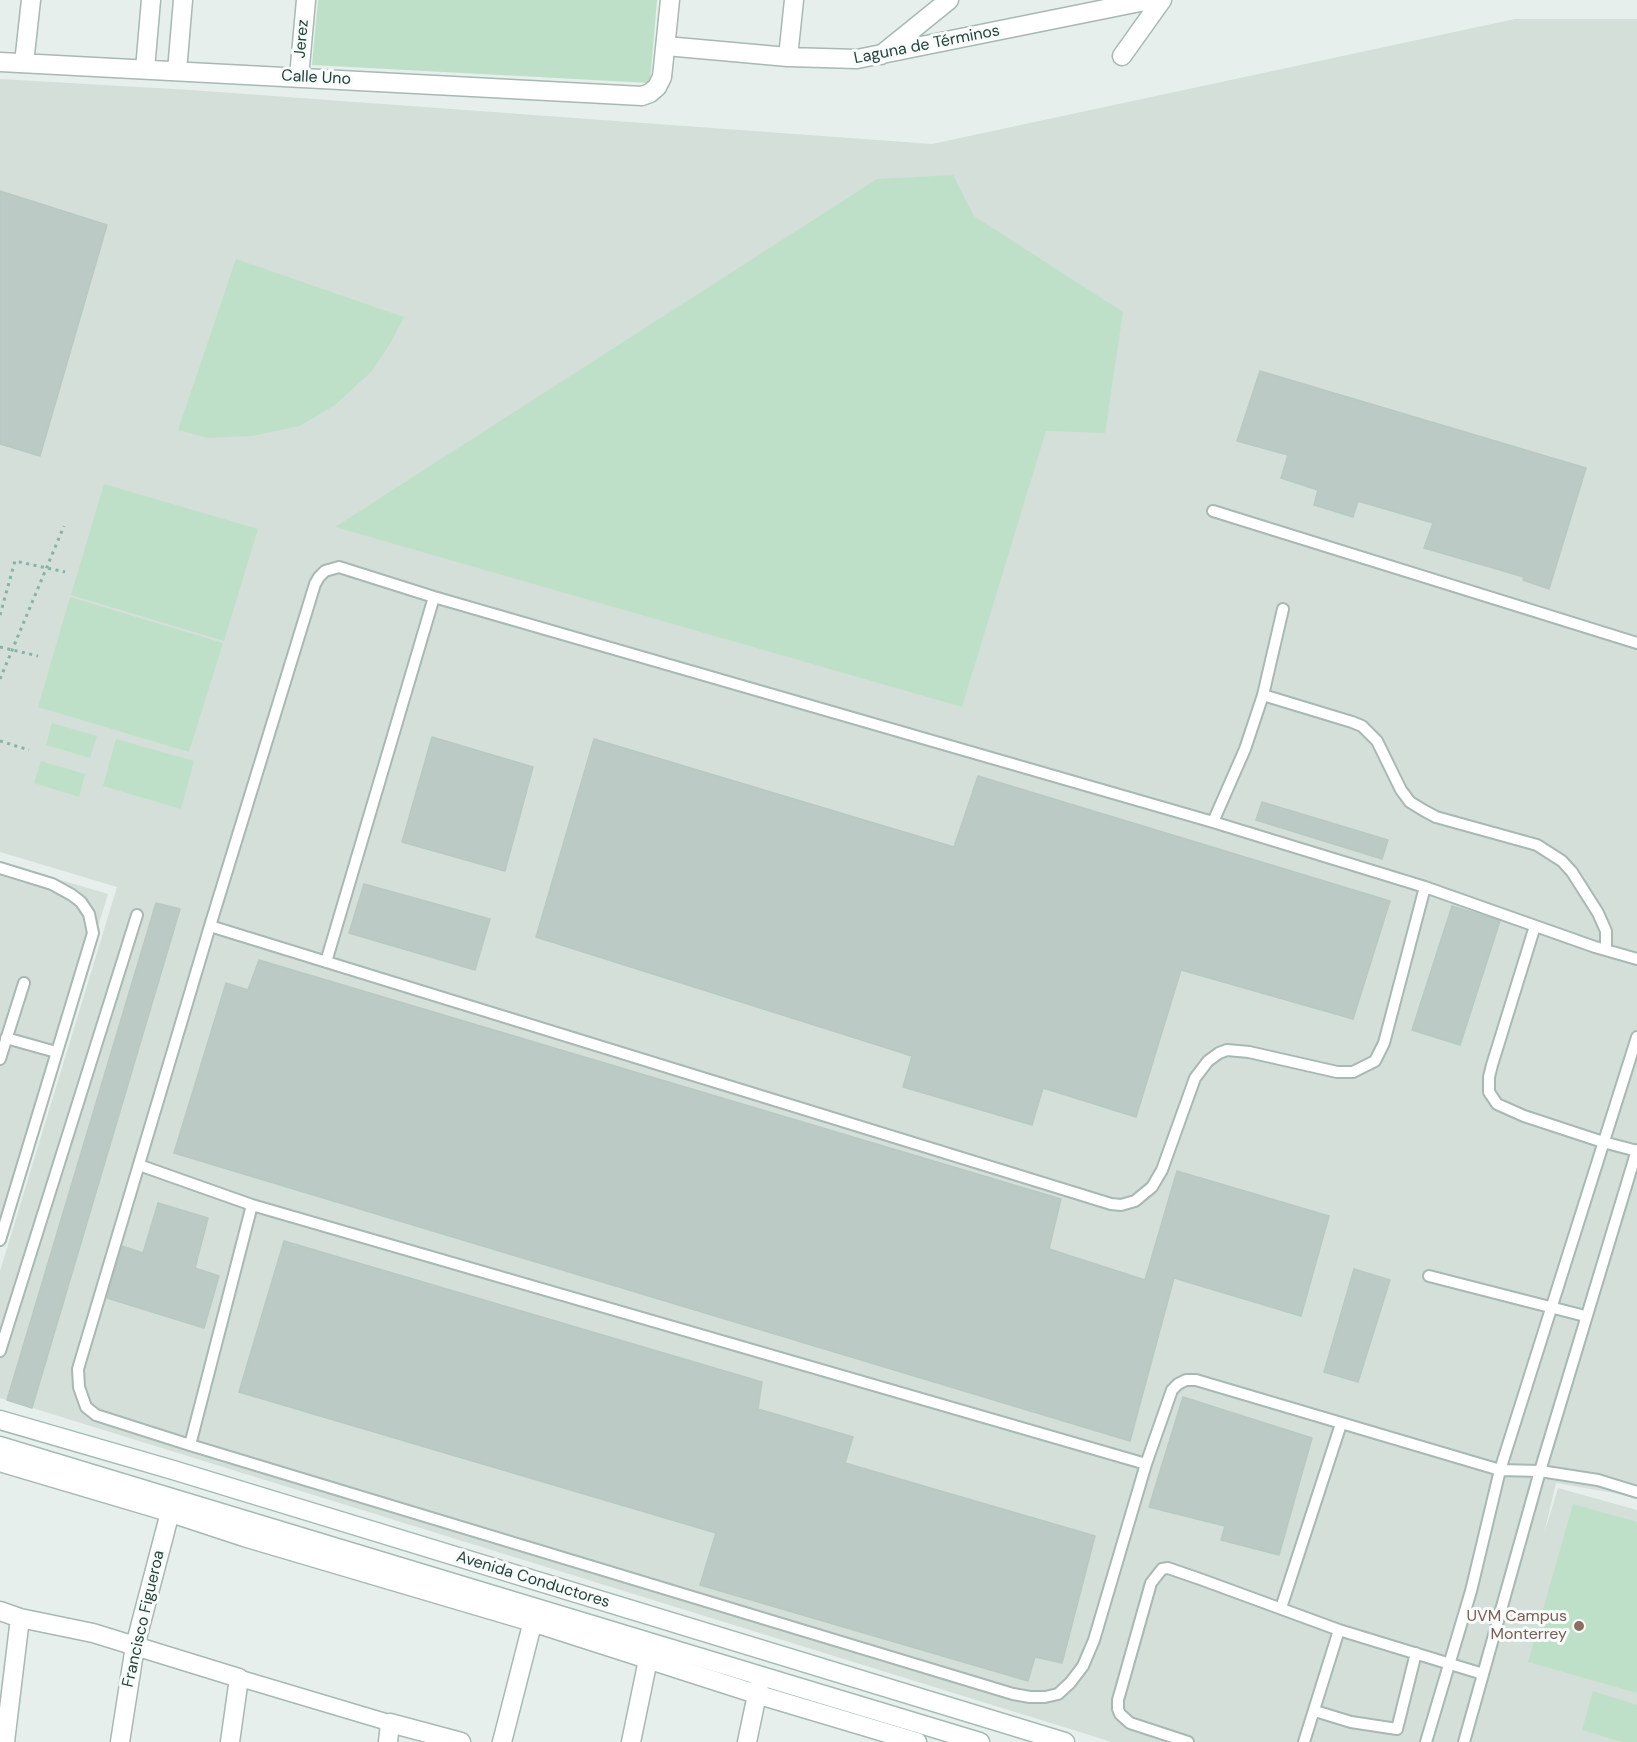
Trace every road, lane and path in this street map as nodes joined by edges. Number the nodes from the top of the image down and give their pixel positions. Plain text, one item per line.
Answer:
1 (31, 0) edge
2 (151, 0) edge
3 (183, 0) edge
4 (306, 0) edge
5 (670, 0) edge
6 (794, 0) edge
7 (1150, 0) edge
8 (1162, 0) edge
9 (936, 4) edge
10 (666, 46) junction
11 (1122, 56) dead end
12 (788, 57) junction
13 (879, 57) junction
14 (0, 62) edge
15 (24, 63) junction
16 (145, 69) junction
17 (177, 71) junction
18 (299, 77) junction
19 (1213, 511) dead end
20 (64, 526) dead end
21 (48, 568) junction
22 (65, 572) dead end
23 (434, 597) junction
24 (1283, 609) dead end
25 (0, 615) edge
26 (1637, 643) edge
27 (0, 647) edge
28 (11, 650) junction
29 (38, 656) dead end
30 (0, 679) edge
31 (1263, 695) junction
32 (0, 741) edge
33 (29, 750) dead end
34 (1214, 822) junction
35 (0, 868) edge
36 (1425, 887) junction
37 (137, 915) dead end
38 (210, 926) junction
39 (1535, 926) junction
40 (1606, 950) junction
41 (1637, 959) edge
42 (326, 962) junction
43 (24, 983) dead end
44 (1637, 1037) edge
45 (6, 1038) junction
46 (56, 1052) junction
47 (0, 1059) edge
48 (1603, 1143) junction
49 (1637, 1151) edge
50 (139, 1165) junction
51 (252, 1205) junction
52 (0, 1240) edge
53 (1429, 1276) dead end
54 (1550, 1309) junction
55 (1585, 1316) junction
56 (0, 1351) edge
57 (0, 1420) edge
58 (1341, 1424) junction
59 (190, 1444) junction
60 (0, 1446) edge
61 (0, 1462) edge
62 (1146, 1464) junction
63 (1500, 1470) junction
64 (1540, 1471) junction
65 (1637, 1492) edge
66 (171, 1505) junction
67 (1281, 1608) junction
68 (0, 1611) edge
69 (534, 1615) junction
70 (20, 1618) junction
71 (1339, 1630) junction
72 (135, 1646) junction
73 (650, 1652) junction
74 (1416, 1653) junction
75 (1449, 1664) junction
76 (1483, 1674) junction
77 (762, 1676) junction
78 (239, 1678) junction
79 (756, 1694) junction
80 (1315, 1711) junction
81 (390, 1723) junction
82 (5, 1742) edge
83 (120, 1742) edge
84 (230, 1742) edge
85 (388, 1742) edge
86 (461, 1742) edge
87 (502, 1742) edge
88 (631, 1742) edge
89 (747, 1742) edge
90 (917, 1742) edge
91 (980, 1742) edge
92 (1065, 1742) edge
93 (1188, 1742) edge
94 (1304, 1742) edge
95 (1426, 1742) edge
96 (1464, 1742) edge

1 - 15 street
2 - 16 street
3 - 17 street
4 - 18 street, Jerez
5 - 10 street
6 - 12 street
7 - 13 street, Laguna de Términos
8 - 11 street
9 - 13 street
10 - 12 street, Laguna de Términos
10 - 18 street, Calle Uno
12 - 13 street, Laguna de Términos
14 - 15 street, Calle Uno
15 - 16 street, Calle Uno
16 - 17 street, Calle Uno
17 - 18 street, Calle Uno
19 - 26 lane
20 - 21 path
21 - 22 path
21 - 25 path
21 - 28 path
23 - 34 lane
23 - 38 lane
23 - 42 lane
24 - 31 lane
27 - 28 path
28 - 29 path
28 - 30 path
31 - 34 lane
31 - 40 lane
32 - 33 path
34 - 36 lane
35 - 46 lane
36 - 39 lane
36 - 42 lane
37 - 56 lane
38 - 42 lane
38 - 50 lane
39 - 40 lane
39 - 48 lane
40 - 41 lane
43 - 45 lane
44 - 48 lane
45 - 46 lane
45 - 47 lane
46 - 52 lane
48 - 49 lane
48 - 54 lane
49 - 55 lane
50 - 51 lane
50 - 59 lane
51 - 59 lane
51 - 62 lane
53 - 54 lane
54 - 55 lane
54 - 63 lane
55 - 64 lane
57 - 92 street, Avenida Conductores
58 - 62 lane
58 - 63 lane
58 - 67 lane
59 - 62 lane
60 - 66 street, Avenida Conductores
61 - 66 street
63 - 64 lane
63 - 75 lane
64 - 65 lane
64 - 76 lane
66 - 69 street, Avenida Conductores
66 - 72 street, Francisco Figueroa
67 - 71 lane
67 - 93 lane
68 - 70 street
69 - 73 street, Avenida Conductores
69 - 87 street
70 - 72 street
70 - 82 street
71 - 74 lane
71 - 80 lane
72 - 78 street
72 - 83 street, Francisco Figueroa
73 - 77 street, Avenida Conductores
73 - 79 street
73 - 88 street
74 - 75 lane
74 - 80 lane
75 - 76 lane
75 - 95 lane
76 - 96 lane
77 - 79 street
77 - 91 street, Avenida Conductores
78 - 81 street
78 - 84 street
79 - 89 street
79 - 90 street
80 - 94 lane
81 - 85 street
81 - 86 street

